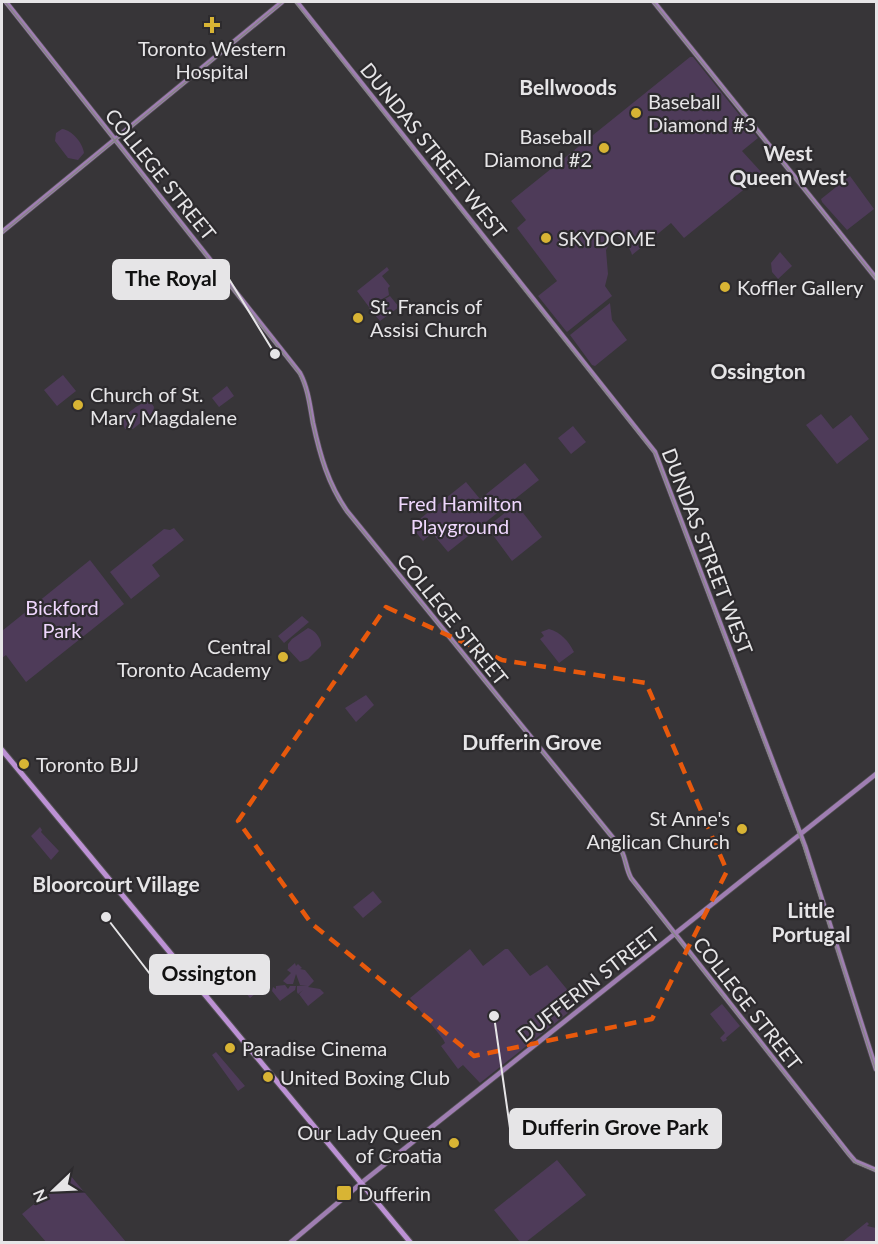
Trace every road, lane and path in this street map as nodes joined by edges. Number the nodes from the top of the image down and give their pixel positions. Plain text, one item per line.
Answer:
1 (6, 2) edge
2 (282, 2) edge
3 (297, 2) edge
4 (654, 2) edge
5 (114, 140) junction
6 (2, 232) edge
7 (876, 278) edge
8 (2, 750) edge
9 (876, 774) edge
10 (801, 835) junction
11 (675, 934) junction
12 (876, 1069) edge
13 (876, 1170) edge
14 (362, 1183) junction
15 (291, 1242) edge
16 (410, 1242) edge

1 - 5 main road, COLLEGE STREET
2 - 5 main road
3 - 10 main road, DUNDAS STREET WEST
4 - 7 main road
5 - 6 main road
5 - 11 main road, COLLEGE STREET
8 - 14 main road
9 - 10 main road, DUFFERIN STREET
10 - 11 main road, DUFFERIN STREET
10 - 12 main road, DUNDAS STREET WEST
11 - 13 main road, COLLEGE STREET
11 - 14 main road, DUFFERIN STREET
14 - 15 main road, DUFFERIN STREET
14 - 16 main road

